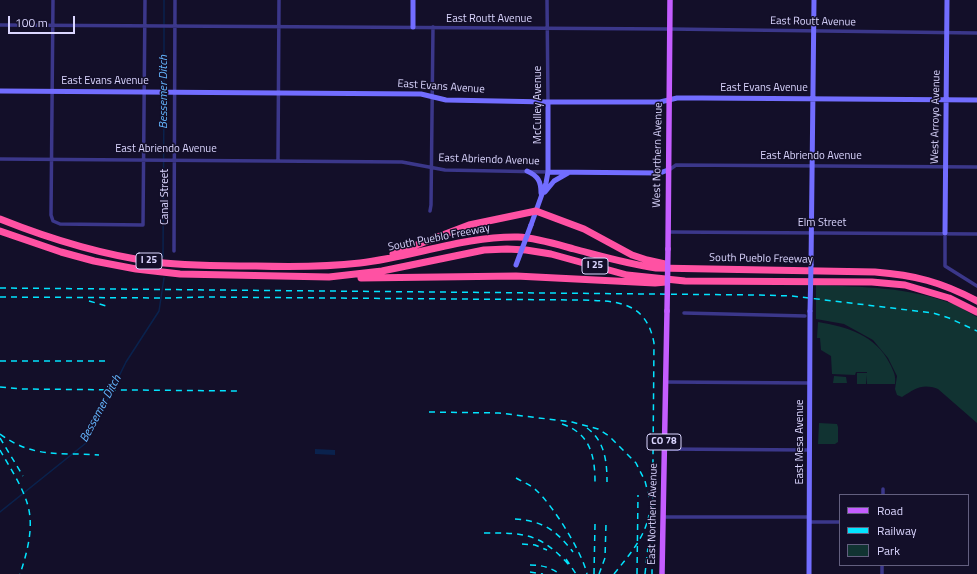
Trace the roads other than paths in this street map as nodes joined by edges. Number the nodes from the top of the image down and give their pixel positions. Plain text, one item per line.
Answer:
1 (53, 0) edge
2 (145, 0) edge
3 (175, 0) edge
4 (279, 0) edge
5 (413, 0) edge
6 (547, 0) edge
7 (670, 0) edge
8 (814, 0) edge
9 (947, 0) edge
10 (0, 25) edge
11 (53, 26) junction
12 (145, 26) junction
13 (175, 26) junction
14 (278, 26) junction
15 (413, 28) junction
16 (433, 28) junction
17 (548, 28) junction
18 (670, 29) junction
19 (814, 31) junction
20 (947, 32) junction
21 (977, 33) edge
22 (0, 91) edge
23 (53, 91) junction
24 (144, 92) junction
25 (175, 92) junction
26 (278, 92) junction
27 (432, 96) junction
28 (812, 98) junction
29 (669, 100) junction
30 (946, 100) junction
31 (977, 100) edge
32 (548, 102) junction
33 (52, 158) junction
34 (0, 159) edge
35 (144, 159) junction
36 (175, 159) junction
37 (278, 160) junction
38 (812, 166) junction
39 (946, 166) junction
40 (977, 167) edge
41 (431, 168) junction
42 (668, 170) junction
43 (527, 171) junction
44 (548, 172) junction
45 (572, 172) junction
46 (541, 197) junction
47 (430, 211) dead end
48 (536, 211) junction
49 (0, 219) edge
50 (0, 231) edge
51 (668, 232) junction
52 (812, 232) junction
53 (945, 233) junction
54 (977, 234) edge
55 (174, 251) dead end
56 (360, 263) junction
57 (690, 268) junction
58 (516, 276) junction
59 (329, 277) junction
60 (685, 281) junction
61 (977, 286) edge
62 (977, 301) edge
63 (667, 310) joint
64 (977, 312) edge
65 (684, 313) dead end
66 (805, 316) dead end
67 (665, 382) junction
68 (810, 383) junction
69 (664, 450) junction
70 (810, 450) junction
71 (883, 489) dead end
72 (883, 494) edge
73 (663, 517) junction
74 (809, 520) junction
75 (839, 522) edge
76 (662, 574) edge
77 (809, 574) edge

1 - 11 street
2 - 12 street
3 - 13 street, Canal Street
4 - 14 street
5 - 15 street
6 - 17 street, McCulley Avenue
7 - 18 main road, West Northern Avenue / CO 78
8 - 19 street, East Mesa Avenue
9 - 20 street, West Arroyo Avenue
10 - 11 street, East Routt Avenue
11 - 12 street, East Routt Avenue
11 - 23 street
12 - 13 street, East Routt Avenue
12 - 24 street
13 - 14 street, East Routt Avenue
13 - 25 street, Canal Street
14 - 15 street, East Routt Avenue
14 - 26 street
15 - 16 street, East Routt Avenue
16 - 17 street, East Routt Avenue
16 - 27 street
17 - 18 street, East Routt Avenue
17 - 32 street, McCulley Avenue
18 - 19 street, East Routt Avenue
18 - 29 main road, West Northern Avenue / CO 78
19 - 20 street, East Routt Avenue
19 - 28 street, East Mesa Avenue
20 - 21 street, East Routt Avenue
20 - 30 street, West Arroyo Avenue
22 - 23 street, East Evans Avenue
23 - 24 street, East Evans Avenue
23 - 33 street
24 - 25 street, East Evans Avenue
24 - 35 street
25 - 26 street, East Evans Avenue
25 - 36 street, Canal Street
26 - 27 street, East Evans Avenue
26 - 37 street
27 - 32 street, East Evans Avenue
27 - 41 street
28 - 29 street, East Evans Avenue
28 - 30 street, East Evans Avenue
28 - 38 street, East Mesa Avenue
29 - 32 street, East Evans Avenue
29 - 42 main road, West Northern Avenue / CO 78
30 - 31 street, East Evans Avenue
30 - 39 street, West Arroyo Avenue
32 - 44 street, McCulley Avenue
33 - 34 street, East Abriendo Avenue
33 - 35 street, East Abriendo Avenue
33 - 35 street
35 - 36 street, East Abriendo Avenue
36 - 37 street, East Abriendo Avenue
36 - 55 street, Canal Street
37 - 41 street, East Abriendo Avenue
38 - 39 street, East Abriendo Avenue
38 - 42 street, East Abriendo Avenue
38 - 52 street, East Mesa Avenue
39 - 40 street, East Abriendo Avenue
39 - 53 street, West Arroyo Avenue
41 - 43 street, East Abriendo Avenue
41 - 47 street
42 - 45 street, East Abriendo Avenue
42 - 51 main road, West Northern Avenue / CO 78
43 - 44 street, East Abriendo Avenue
43 - 46 street
44 - 45 street, East Abriendo Avenue
44 - 46 street, McCulley Avenue
45 - 46 street
46 - 48 street, McCulley Avenue
48 - 56 highway
48 - 57 highway
48 - 58 street, McCulley Avenue, bridge
49 - 56 highway, South Pueblo Freeway / I 25
50 - 59 highway, South Pueblo Freeway / I 25
51 - 52 street, Elm Street
51 - 63 main road, West Northern Avenue / CO 78, bridge
52 - 53 street, Elm Street
52 - 68 street, East Mesa Avenue, bridge
53 - 54 street, Elm Street
53 - 61 street
56 - 57 highway, South Pueblo Freeway / I 25
57 - 62 highway, South Pueblo Freeway / I 25
58 - 59 highway
58 - 60 highway
59 - 60 highway, South Pueblo Freeway / I 25
60 - 64 highway, South Pueblo Freeway / I 25
63 - 67 main road, East Northern Avenue / CO 78
65 - 66 street
67 - 68 street
67 - 69 main road, East Northern Avenue / CO 78
68 - 70 street, East Mesa Avenue
69 - 70 street
69 - 73 main road, East Northern Avenue / CO 78
70 - 74 street, East Mesa Avenue
71 - 72 street
73 - 74 street
73 - 76 main road, East Northern Avenue / CO 78
74 - 75 street
74 - 77 street, East Mesa Avenue

